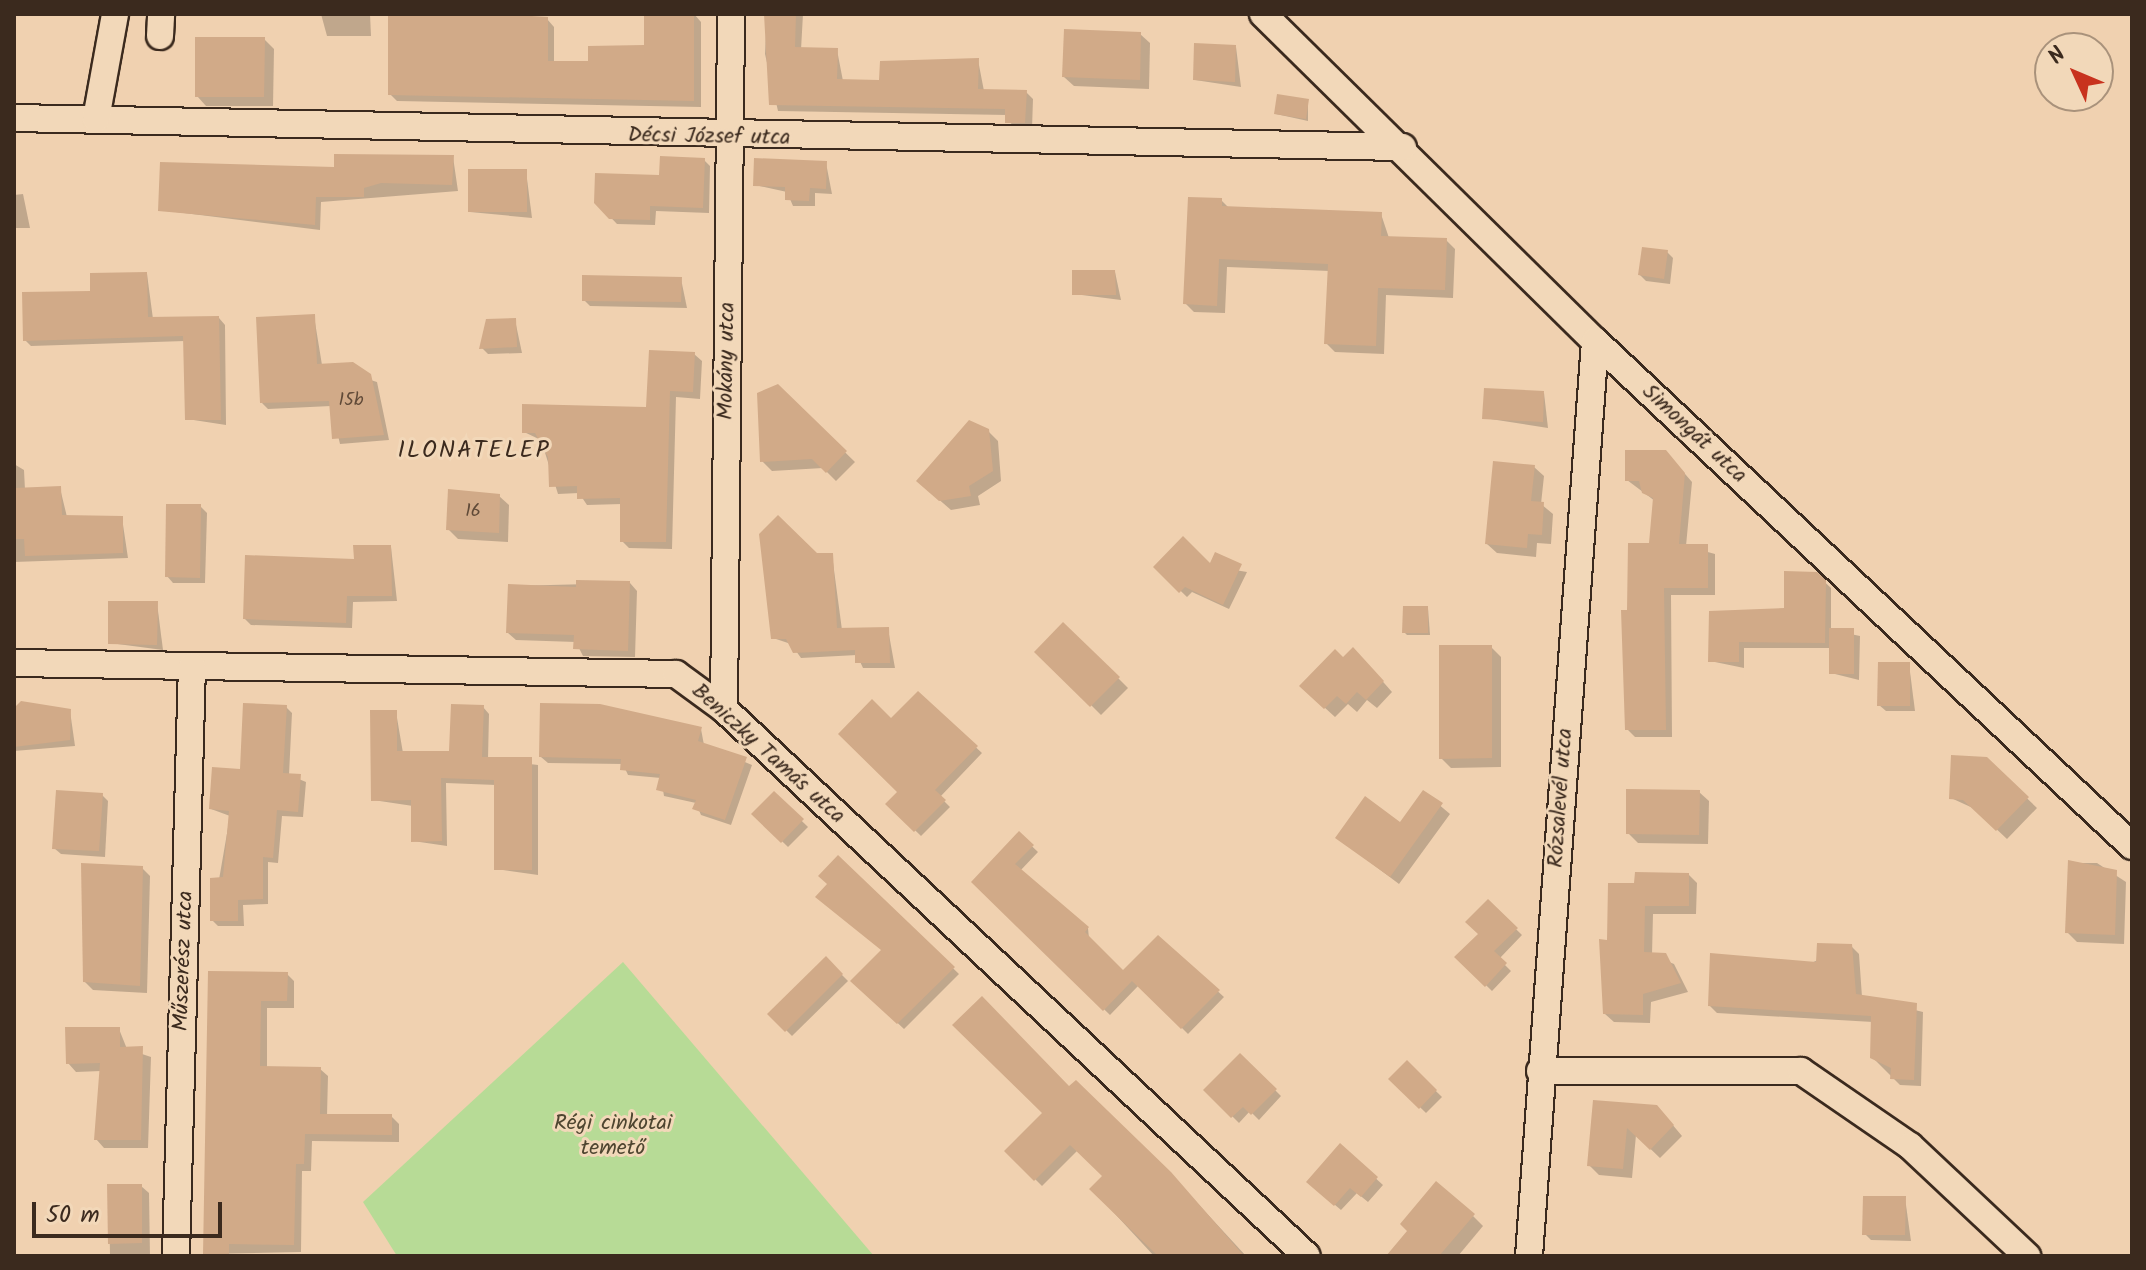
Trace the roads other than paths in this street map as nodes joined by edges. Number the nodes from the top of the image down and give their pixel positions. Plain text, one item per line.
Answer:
1 (115, 14) edge
2 (731, 14) edge
3 (1263, 14) edge
4 (14, 118) edge
5 (96, 119) junction
6 (729, 138) junction
7 (1403, 147) junction
8 (1595, 341) junction
9 (14, 663) edge
10 (192, 666) junction
11 (724, 709) junction
12 (2132, 846) edge
13 (1540, 1071) junction
14 (176, 1256) edge
15 (1307, 1256) edge
16 (1529, 1256) edge
17 (2027, 1256) edge

1 - 5 street
2 - 6 street, Mokány utca
3 - 7 street, Simongát utca
4 - 5 street, Décsi József utca
5 - 6 street, Décsi József utca
6 - 7 street, Décsi József utca
6 - 11 street, Mokány utca
7 - 8 street, Simongát utca
8 - 12 street, Simongát utca
8 - 13 street, Rózsalevél utca
9 - 10 street, Beniczky Tamás utca
10 - 11 street, Beniczky Tamás utca
10 - 14 street, Műszerész utca
11 - 15 street, Beniczky Tamás utca
13 - 16 street, Rózsalevél utca
13 - 17 street

